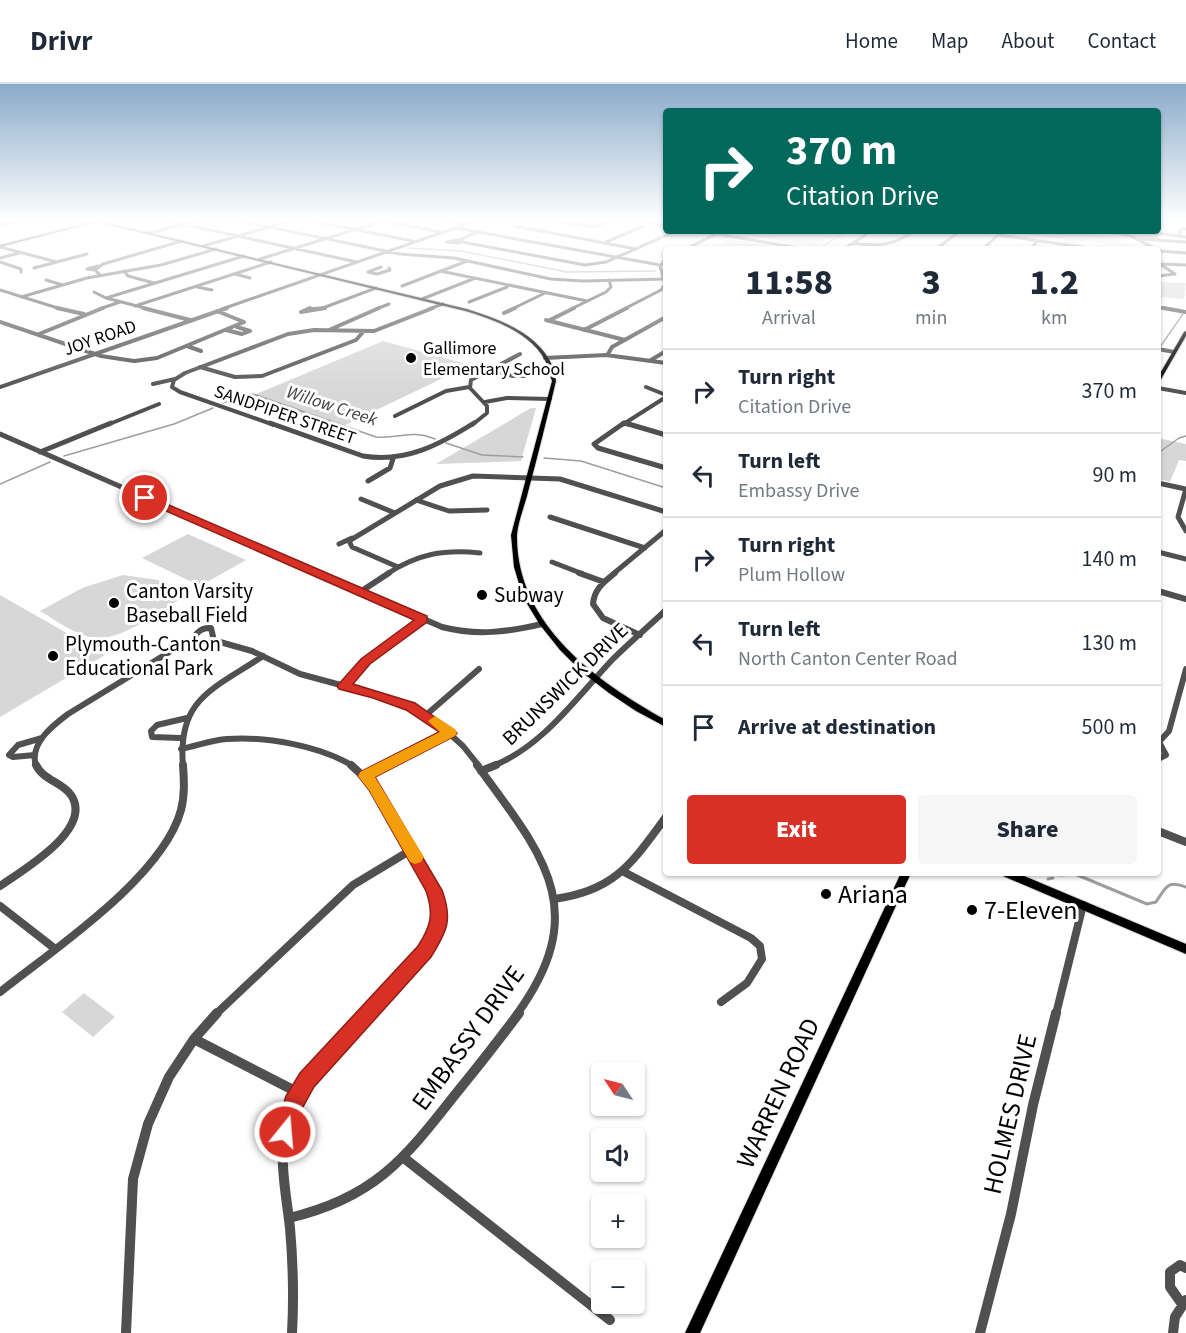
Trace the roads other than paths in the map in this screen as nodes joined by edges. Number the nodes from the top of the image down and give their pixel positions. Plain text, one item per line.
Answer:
1 (92, 277) edge
2 (131, 277) edge
3 (172, 277) edge
4 (223, 277) edge
5 (247, 277) edge
6 (314, 277) edge
7 (335, 277) edge
8 (424, 277) edge
9 (466, 277) edge
10 (543, 277) edge
11 (250, 278) dead end
12 (473, 279) junction
13 (663, 279) edge
14 (46, 280) dead end
15 (609, 280) junction
16 (154, 283) junction
17 (63, 285) junction
18 (196, 286) junction
19 (402, 286) dead end
20 (507, 286) junction
21 (663, 287) edge
22 (376, 288) junction
23 (0, 290) edge
24 (212, 290) dead end
25 (94, 292) dead end
26 (545, 293) junction
27 (21, 297) junction
28 (106, 298) junction
29 (422, 299) junction
30 (587, 301) junction
31 (120, 302) junction
32 (470, 302) dead end
33 (389, 304) dead end
34 (443, 304) junction
35 (135, 306) junction
36 (320, 308) dead end
37 (1161, 309) edge
38 (217, 311) junction
39 (1186, 312) edge
40 (504, 313) dead end
41 (85, 314) junction
42 (663, 319) edge
43 (190, 320) junction
44 (0, 322) edge
45 (236, 327) junction
46 (226, 330) junction
47 (329, 330) junction
48 (584, 330) junction
49 (363, 332) junction
50 (1186, 332) edge
51 (38, 335) junction
52 (625, 340) junction
53 (1184, 340) edge
54 (187, 346) junction
55 (1161, 350) edge
56 (201, 351) dead end
57 (1174, 352) junction
58 (663, 353) edge
59 (95, 354) junction
60 (520, 354) dead end
61 (608, 354) junction
62 (545, 358) junction
63 (651, 360) junction
64 (663, 362) edge
65 (200, 367) junction
66 (489, 369) junction
67 (529, 376) dead end
68 (1161, 376) edge
69 (173, 382) junction
70 (153, 384) dead end
71 (0, 387) edge
72 (469, 387) junction
73 (646, 387) dead end
74 (1161, 389) edge
75 (1186, 393) edge
76 (663, 395) edge
77 (663, 398) edge
78 (550, 399) junction
79 (485, 402) junction
80 (159, 404) dead end
81 (395, 416) dead end
82 (623, 423) junction
83 (0, 434) edge
84 (663, 434) edge
85 (39, 452) junction
86 (393, 459) junction
87 (663, 467) edge
88 (529, 477) junction
89 (368, 481) dead end
90 (1161, 484) edge
91 (1186, 489) edge
92 (361, 499) dead end
93 (416, 500) junction
94 (487, 510) dead end
95 (663, 511) edge
96 (395, 513) junction
97 (550, 517) dead end
98 (1185, 530) edge
99 (663, 533) edge
100 (351, 543) junction
101 (339, 544) dead end
102 (645, 548) junction
103 (480, 553) dead end
104 (1161, 553) edge
105 (1186, 559) edge
106 (552, 562) dead end
107 (398, 567) junction
108 (604, 582) junction
109 (360, 592) junction
110 (1161, 592) edge
111 (1186, 599) edge
112 (663, 613) edge
113 (423, 619) junction
114 (542, 624) junction
115 (640, 635) junction
116 (214, 641) junction
117 (190, 645) junction
118 (262, 656) junction
119 (479, 669) dead end
120 (1186, 669) edge
121 (596, 679) junction
122 (343, 686) junction
123 (426, 715) junction
124 (187, 718) junction
125 (663, 722) edge
126 (450, 733) junction
127 (42, 738) junction
128 (181, 738) junction
129 (1161, 740) edge
130 (1161, 746) edge
131 (181, 749) junction
132 (35, 754) junction
133 (1161, 758) edge
134 (481, 771) junction
135 (365, 776) junction
136 (663, 821) edge
137 (1161, 832) edge
138 (1186, 842) edge
139 (411, 850) junction
140 (624, 872) junction
141 (905, 876) edge
142 (1014, 876) edge
143 (0, 886) edge
144 (554, 899) junction
145 (1083, 905) junction
146 (0, 906) edge
147 (54, 948) junction
148 (1186, 949) edge
149 (0, 992) edge
150 (721, 1002) dead end
151 (194, 1039) junction
152 (299, 1093) junction
153 (404, 1158) junction
154 (289, 1218) junction
155 (1186, 1268) edge
156 (1184, 1302) edge
157 (610, 1320) dead end
158 (126, 1333) edge
159 (292, 1333) edge
160 (692, 1333) edge
161 (980, 1333) edge
162 (1173, 1333) edge

1 - 17 street
2 - 16 street
3 - 16 street
4 - 18 street
5 - 11 street
6 - 38 street, JOY ROAD
7 - 22 main road
8 - 19 street
9 - 12 street
10 - 15 street
12 - 20 street
12 - 29 street
13 - 15 street
14 - 17 street
15 - 30 street
16 - 28 street
17 - 27 street
18 - 24 street
18 - 35 street
20 - 26 street
20 - 32 street
21 - 48 street
22 - 29 main road
22 - 36 street
23 - 27 street
25 - 28 street
26 - 30 street
26 - 40 street
27 - 41 street
28 - 31 street
29 - 34 main road
30 - 48 street
31 - 35 street
31 - 41 street
33 - 47 street
34 - 49 street
34 - 62 main road
35 - 43 street
37 - 39 street
38 - 43 street, JOY ROAD
38 - 45 street
41 - 51 street
42 - 52 street
43 - 59 street, JOY ROAD
44 - 51 street
45 - 46 street
45 - 46 street
46 - 54 street
47 - 49 street
47 - 65 street
48 - 52 street
49 - 65 street
50 - 53 main road
51 - 59 street
52 - 61 street
53 - 57 main road
54 - 56 street
54 - 59 street
55 - 57 street
57 - 68 main road
58 - 63 street
59 - 71 street, JOY ROAD
60 - 66 street
61 - 62 street
61 - 63 street
62 - 78 main road
63 - 64 street
65 - 69 street
66 - 67 street
66 - 72 street
69 - 70 street, SANDPIPER STREET
69 - 86 street, SANDPIPER STREET
72 - 79 street
72 - 81 street
73 - 76 street
74 - 75 street
77 - 82 street
78 - 79 street
78 - 88 main road
79 - 86 street
80 - 85 street
82 - 84 street
82 - 87 street
83 - 85 street
85 - 109 street
86 - 89 street
88 - 93 street
88 - 95 street
88 - 114 main road
90 - 91 street
91 - 98 street
92 - 96 street
93 - 94 street
93 - 96 street
96 - 100 street
97 - 102 street
99 - 102 street
100 - 101 street
100 - 107 street
102 - 108 street
103 - 107 street
104 - 105 street
106 - 108 street
107 - 109 street
108 - 115 street
109 - 113 street
110 - 111 street
112 - 115 street, BRUNSWICK DRIVE
113 - 114 street
113 - 122 street
114 - 121 main road
115 - 121 street, BRUNSWICK DRIVE
116 - 117 street, EMBASSY DRIVE
116 - 117 street
116 - 118 street, EMBASSY DRIVE
117 - 127 street, EMBASSY DRIVE
118 - 122 street, EMBASSY DRIVE
118 - 124 street
119 - 123 street
120 - 129 street
121 - 125 main road
121 - 134 street, BRUNSWICK DRIVE
122 - 123 street, EMBASSY DRIVE
123 - 126 street, EMBASSY DRIVE
124 - 128 street
124 - 128 street
126 - 134 street, EMBASSY DRIVE
126 - 135 street
127 - 132 street
127 - 132 street
128 - 131 street
130 - 133 street
131 - 135 street
131 - 147 street
132 - 143 street
134 - 144 street, EMBASSY DRIVE
135 - 139 street
136 - 140 street
137 - 138 street
139 - 151 street
139 - 152 street
140 - 144 street
140 - 150 street
141 - 160 main road, WARREN ROAD
142 - 145 main road
144 - 153 street, EMBASSY DRIVE
145 - 148 main road
145 - 161 street, HOLMES DRIVE
146 - 147 street
147 - 149 street
151 - 152 street
151 - 158 street
152 - 154 street
153 - 154 street, EMBASSY DRIVE
153 - 157 street
154 - 159 street
155 - 156 street
156 - 162 street

